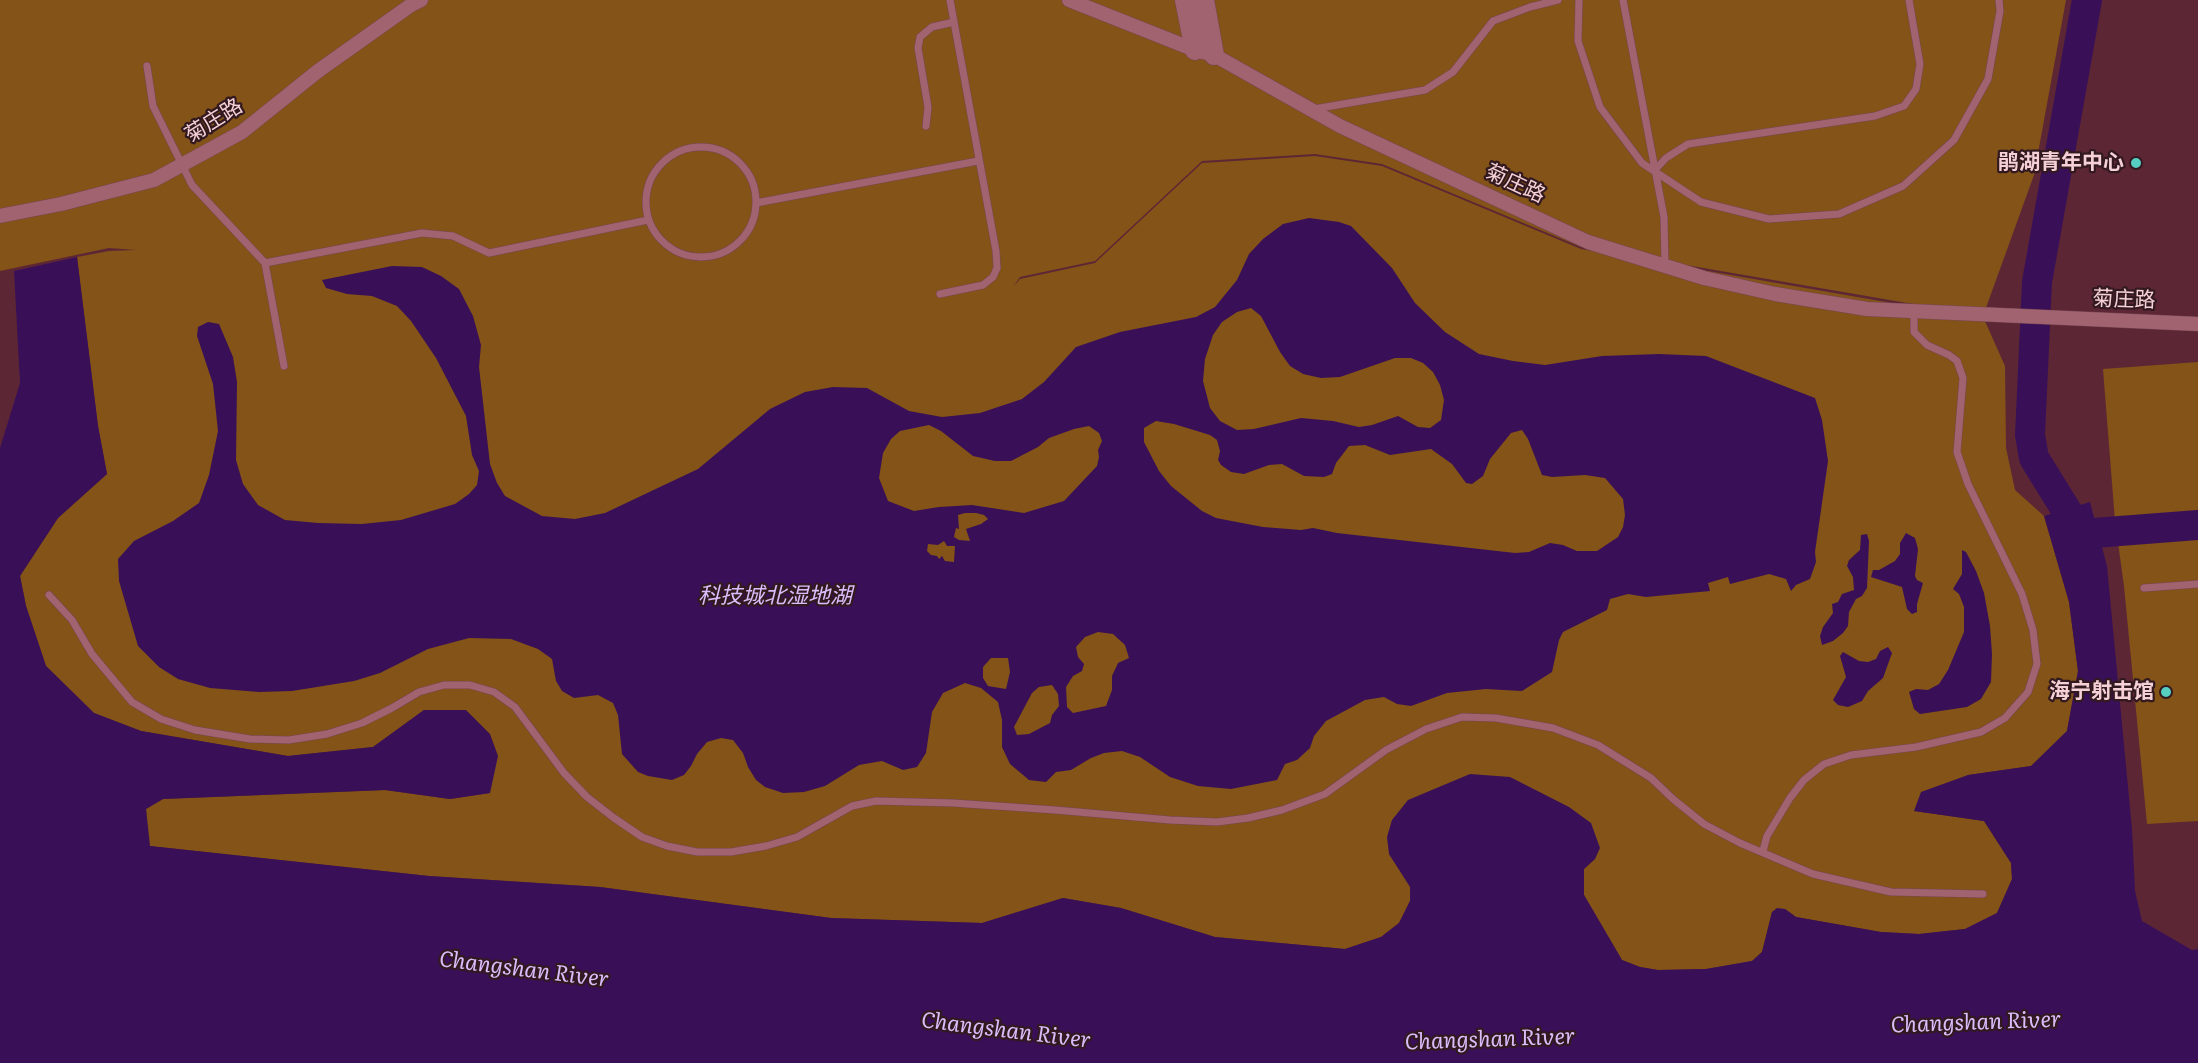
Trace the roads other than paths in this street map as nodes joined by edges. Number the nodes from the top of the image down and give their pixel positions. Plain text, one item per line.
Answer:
1 (421, 0) edge
2 (950, 0) edge
3 (1069, 0) edge
4 (1185, 0) edge
5 (1204, 0) edge
6 (1558, 0) edge
7 (1579, 0) edge
8 (1623, 0) edge
9 (1909, 0) edge
10 (1999, 0) edge
11 (954, 22) junction
12 (1205, 53) junction
13 (147, 66) dead end
14 (1310, 109) junction
15 (926, 126) dead end
16 (978, 161) junction
17 (181, 165) junction
18 (1654, 171) junction
19 (756, 203) junction
20 (0, 216) edge
21 (648, 220) junction
22 (265, 263) junction
23 (1665, 266) junction
24 (940, 294) dead end
25 (1914, 312) junction
26 (2198, 324) edge
27 (284, 366) dead end
28 (2198, 584) edge
29 (2144, 588) dead end
30 (49, 595) dead end
31 (1762, 851) junction
32 (1983, 894) dead end

1 - 17 street, 菊庄路
2 - 11 lane
3 - 12 street, 菊庄路
4 - 12 street
5 - 12 street
6 - 14 lane
7 - 18 lane
8 - 18 lane
9 - 18 lane
10 - 18 lane
11 - 15 lane
11 - 16 lane
12 - 14 street, 菊庄路
13 - 17 lane
14 - 23 street, 菊庄路
16 - 19 lane
16 - 24 lane
17 - 20 street, 菊庄路
17 - 22 lane
18 - 23 lane
19 - 21 lane
19 - 21 lane
21 - 22 lane
22 - 27 lane
23 - 25 street, 菊庄路
25 - 26 street, 菊庄路
25 - 31 lane
28 - 29 lane
30 - 31 lane
31 - 32 lane

